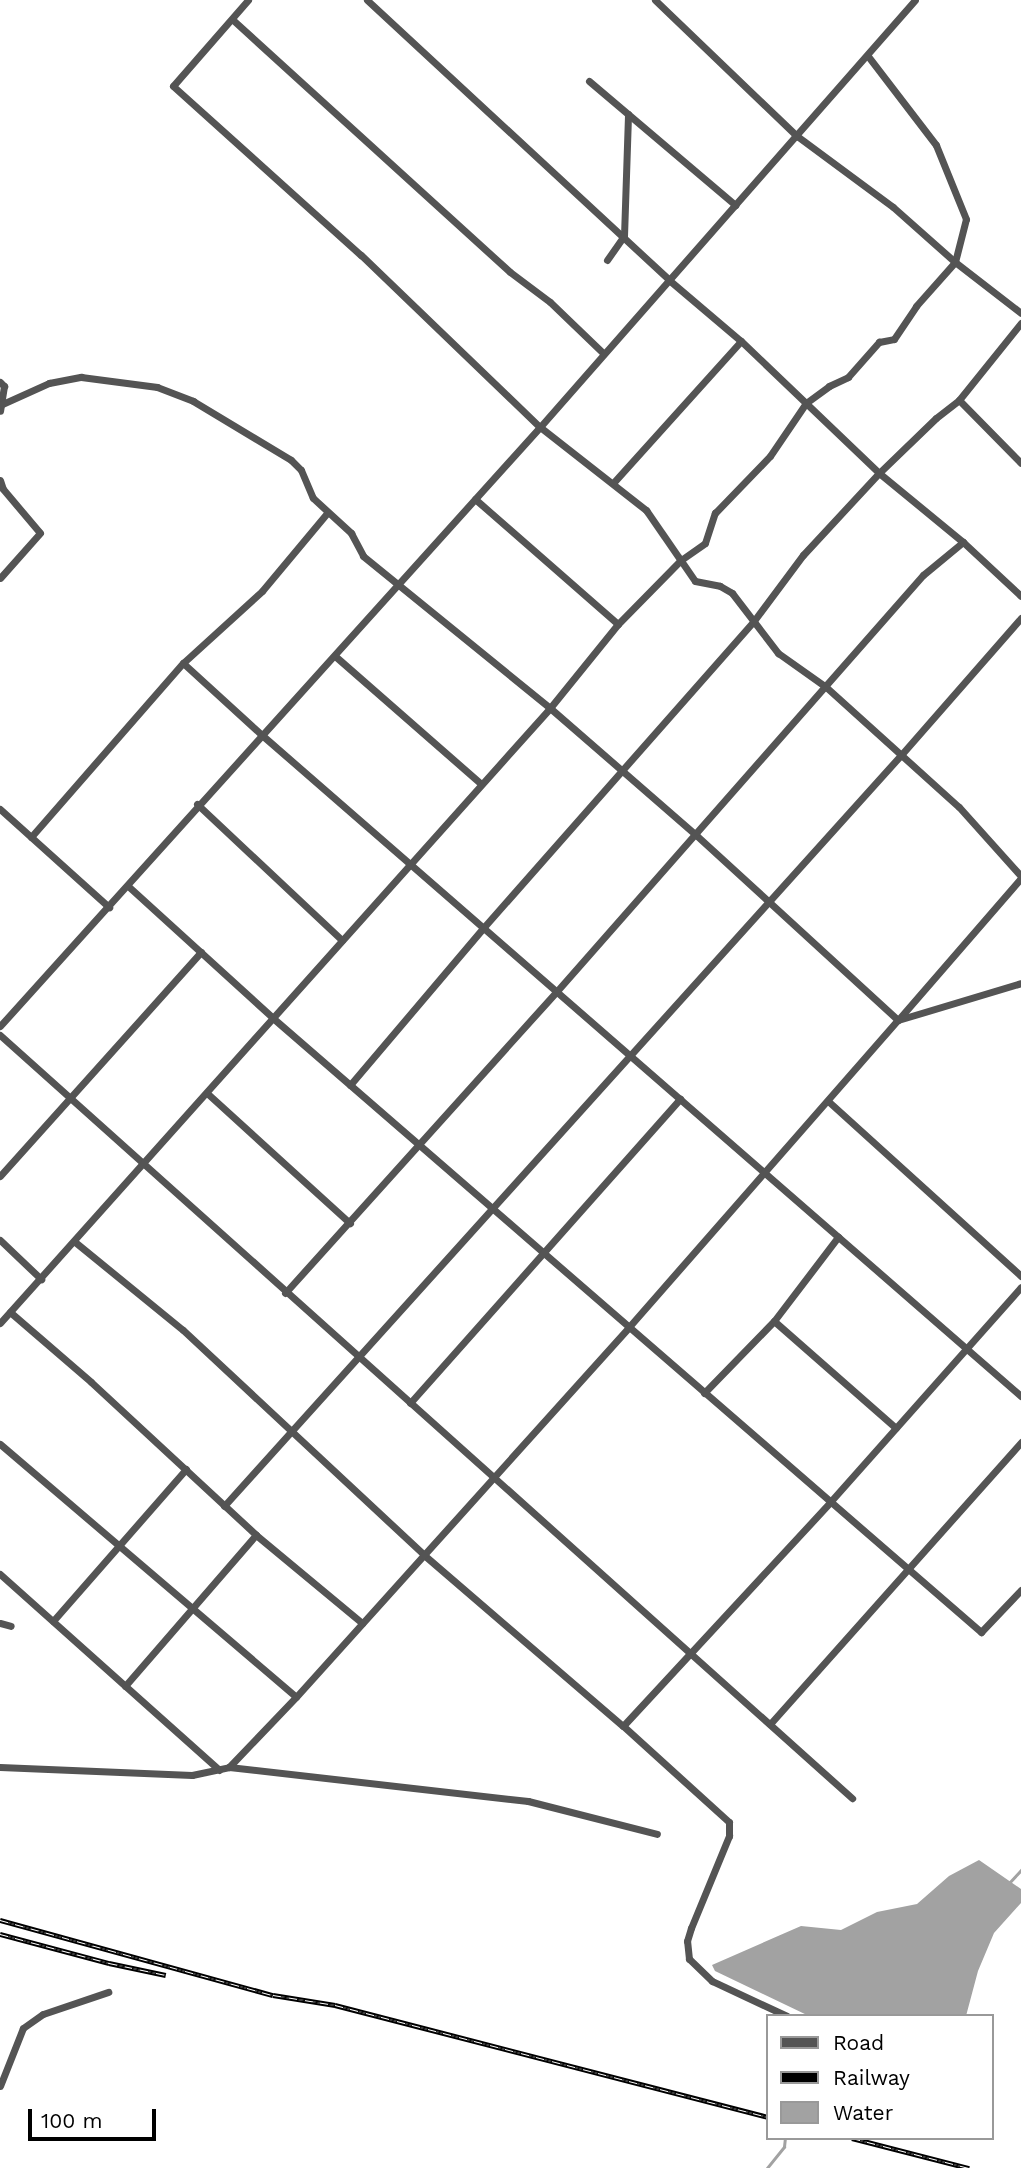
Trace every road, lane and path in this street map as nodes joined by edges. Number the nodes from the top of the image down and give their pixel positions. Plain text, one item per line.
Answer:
1 (248, 0) edge
2 (367, 0) edge
3 (655, 0) edge
4 (915, 0) edge
5 (233, 20) junction
6 (868, 56) junction
7 (589, 81) dead end
8 (628, 114) junction
9 (797, 136) junction
10 (735, 205) junction
11 (624, 236) junction
12 (607, 260) dead end
13 (955, 262) junction
14 (669, 280) junction
15 (1021, 313) edge
16 (1021, 323) edge
17 (741, 341) junction
18 (603, 353) junction
19 (0, 382) edge
20 (959, 400) junction
21 (806, 403) junction
22 (0, 405) edge
23 (0, 411) edge
24 (540, 427) junction
25 (1021, 463) edge
26 (879, 473) junction
27 (0, 480) edge
28 (613, 483) junction
29 (475, 499) junction
30 (327, 513) junction
31 (963, 541) junction
32 (681, 560) junction
33 (0, 578) edge
34 (400, 583) junction
35 (1021, 596) edge
36 (1021, 618) edge
37 (753, 622) junction
38 (618, 624) junction
39 (335, 656) junction
40 (183, 663) junction
41 (826, 687) junction
42 (550, 708) junction
43 (263, 736) junction
44 (901, 755) junction
45 (623, 772) junction
46 (480, 783) junction
47 (197, 804) junction
48 (0, 809) edge
49 (696, 835) junction
50 (31, 837) junction
51 (410, 862) junction
52 (1021, 877) edge
53 (128, 886) junction
54 (767, 901) junction
55 (109, 908) junction
56 (484, 927) junction
57 (342, 940) junction
58 (201, 952) junction
59 (1021, 983) edge
60 (557, 991) junction
61 (274, 1019) junction
62 (898, 1020) junction
63 (0, 1026) edge
64 (0, 1035) edge
65 (628, 1054) junction
66 (350, 1085) junction
67 (208, 1094) junction
68 (69, 1098) junction
69 (680, 1099) junction
70 (828, 1101) junction
71 (418, 1145) junction
72 (143, 1165) junction
73 (765, 1174) junction
74 (0, 1176) edge
75 (491, 1208) junction
76 (350, 1223) junction
77 (838, 1237) junction
78 (0, 1240) edge
79 (75, 1242) junction
80 (544, 1255) junction
81 (1021, 1276) edge
82 (41, 1279) junction
83 (1021, 1287) edge
84 (285, 1293) junction
85 (10, 1312) junction
86 (774, 1321) junction
87 (0, 1323) edge
88 (628, 1328) junction
89 (966, 1349) junction
90 (358, 1356) junction
91 (704, 1393) junction
92 (1021, 1396) edge
93 (410, 1403) junction
94 (896, 1428) junction
95 (291, 1433) junction
96 (1021, 1442) edge
97 (0, 1444) edge
98 (186, 1469) junction
99 (492, 1477) junction
100 (831, 1501) junction
101 (224, 1506) junction
102 (256, 1535) junction
103 (117, 1546) junction
104 (424, 1555) junction
105 (908, 1570) junction
106 (0, 1574) edge
107 (1021, 1590) edge
108 (191, 1609) junction
109 (52, 1621) junction
110 (0, 1623) edge
111 (362, 1623) junction
112 (11, 1626) dead end
113 (691, 1653) junction
114 (125, 1685) junction
115 (296, 1698) junction
116 (770, 1724) junction
117 (622, 1726) junction
118 (0, 1767) edge
119 (229, 1767) junction
120 (219, 1770) junction
121 (852, 1798) dead end
122 (657, 1834) dead end
123 (108, 1993) dead end
124 (783, 2014) edge
125 (0, 2086) edge

1 - 5 street
2 - 11 street
3 - 9 street
4 - 6 street
5 - 18 street
5 - 24 street
6 - 9 street
6 - 13 street
7 - 8 street
8 - 10 street
8 - 11 street
9 - 10 street
9 - 13 street
10 - 14 street
11 - 12 street
11 - 14 street
13 - 15 street
13 - 21 street
14 - 17 street
14 - 18 street
16 - 20 street
17 - 21 street
17 - 28 street
18 - 24 street
19 - 22 street
20 - 25 street
20 - 26 street
21 - 26 street
21 - 32 street
22 - 23 street
22 - 30 street
24 - 28 street
24 - 29 street
26 - 31 street
26 - 37 street
27 - 33 street
28 - 32 street
29 - 34 street
29 - 38 street
30 - 34 street
30 - 40 street
31 - 35 street
31 - 41 street
32 - 37 street
32 - 38 street
34 - 39 street
34 - 42 street
36 - 44 street
37 - 41 street
37 - 45 street
38 - 42 street
39 - 43 street
39 - 46 street
40 - 43 street
40 - 50 street
41 - 44 street
41 - 49 street
42 - 45 street
42 - 46 street
43 - 47 street
43 - 51 street
44 - 52 street
44 - 54 street
45 - 49 street
45 - 56 street
46 - 51 street
47 - 53 street
47 - 57 street
48 - 50 street
49 - 54 street
49 - 60 street
50 - 55 street
51 - 56 street
51 - 57 street
52 - 62 street
53 - 55 street
53 - 58 street
54 - 62 street
54 - 65 street
55 - 63 street
56 - 60 street
56 - 66 street
57 - 61 street
58 - 61 street
58 - 68 street
59 - 62 street
60 - 65 street
60 - 71 street
61 - 66 street
61 - 67 street
62 - 70 street
64 - 68 street
65 - 69 street
65 - 75 street
66 - 71 street
67 - 72 street
67 - 76 street
68 - 72 street
68 - 74 street
69 - 73 street
69 - 80 street
70 - 73 street
70 - 81 street
71 - 75 street
71 - 76 street
72 - 79 street
72 - 84 street
73 - 77 street
73 - 88 street
75 - 80 street
75 - 90 street
76 - 84 street
77 - 86 street
77 - 89 street
78 - 82 street
79 - 82 street
79 - 95 street
80 - 88 street
80 - 93 street
82 - 85 street
83 - 89 street
84 - 90 street
85 - 87 street
85 - 98 street
86 - 91 street
86 - 94 street
88 - 91 street
88 - 99 street
89 - 92 street
89 - 94 street
90 - 93 street
90 - 95 street
91 - 100 street
93 - 99 street
94 - 100 street
95 - 101 street
95 - 104 street
96 - 105 street
97 - 103 street
98 - 101 street
98 - 103 street
99 - 104 street
99 - 113 street
100 - 105 street
100 - 113 street
101 - 102 street
102 - 108 street
102 - 111 street
103 - 108 street
103 - 109 street
104 - 111 street
104 - 117 street
105 - 107 street
105 - 116 street
106 - 109 street
108 - 114 street
108 - 115 street
109 - 114 street
110 - 112 street
111 - 115 street
113 - 116 street
113 - 117 street
114 - 120 street
115 - 119 street
116 - 121 street
117 - 124 street
118 - 120 street
119 - 120 street
119 - 122 street
123 - 125 street

